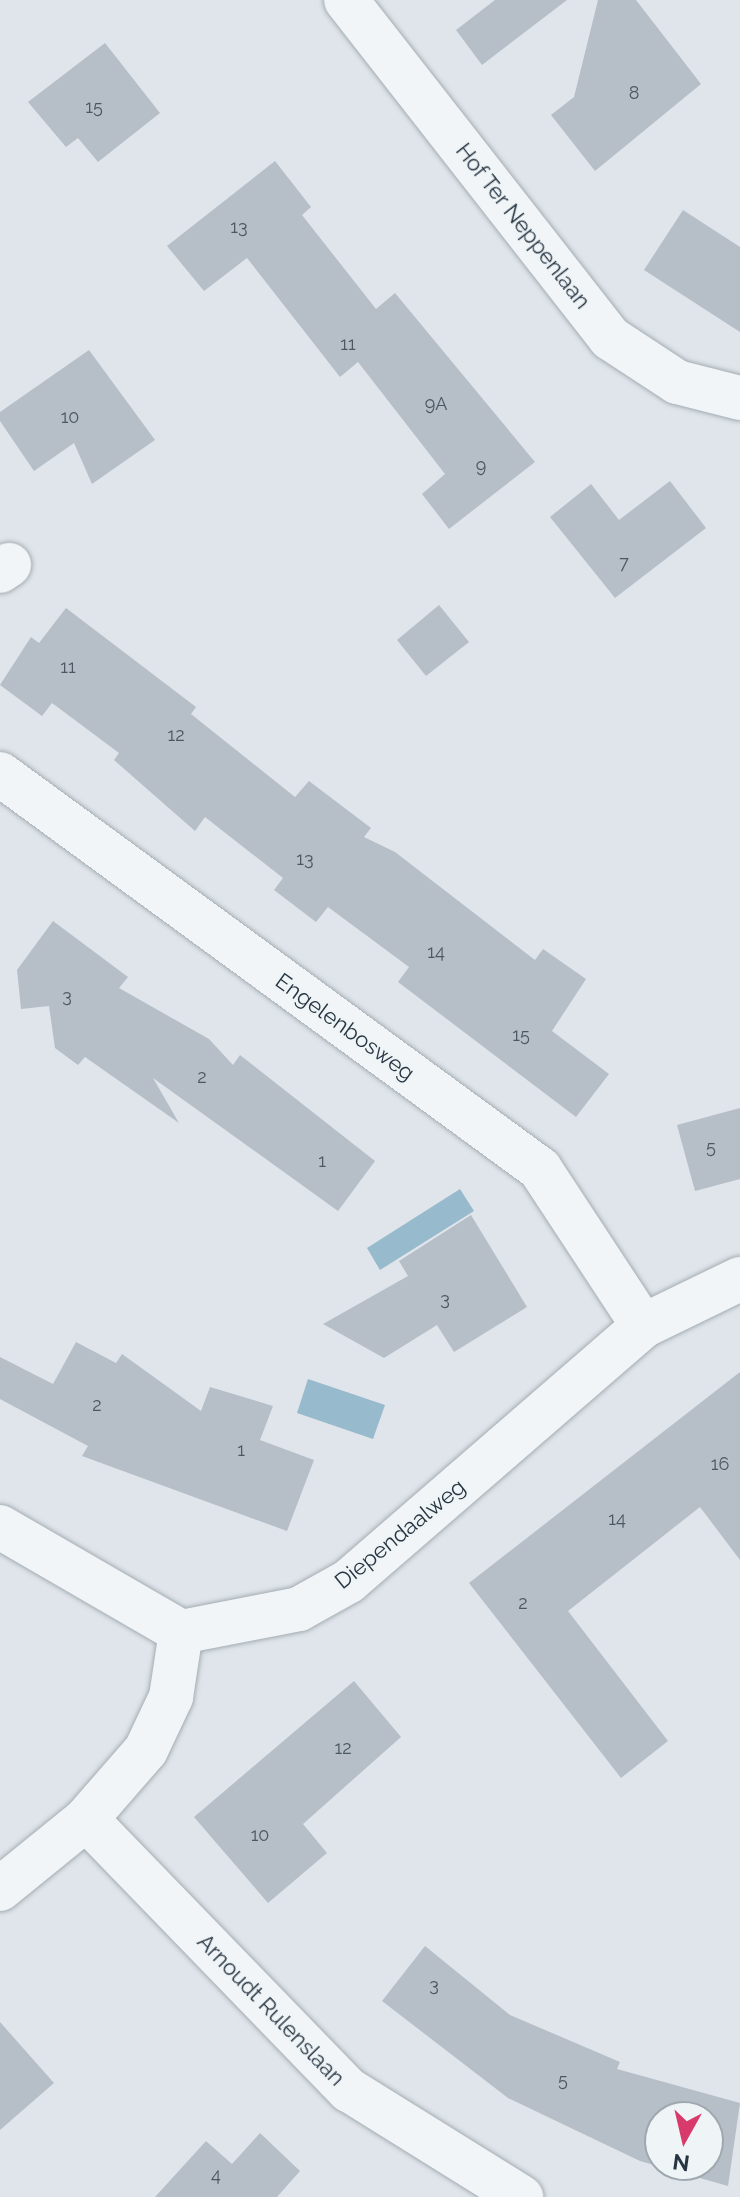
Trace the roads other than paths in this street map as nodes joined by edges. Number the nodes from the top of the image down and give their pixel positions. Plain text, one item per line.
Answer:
1 (346, 0) edge
2 (740, 398) edge
3 (0, 774) edge
4 (740, 1279) edge
5 (643, 1326) junction
6 (0, 1527) edge
7 (181, 1632) junction
8 (86, 1819) junction
9 (0, 1889) edge
10 (521, 2197) edge

1 - 2 street, Hof Ter Neppenlaan
3 - 5 street, Engelenbosweg
4 - 5 street, Diependaalweg
5 - 7 street, Diependaalweg
6 - 7 street
7 - 8 street
8 - 9 street
8 - 10 street, Arnoudt Rulenslaan

